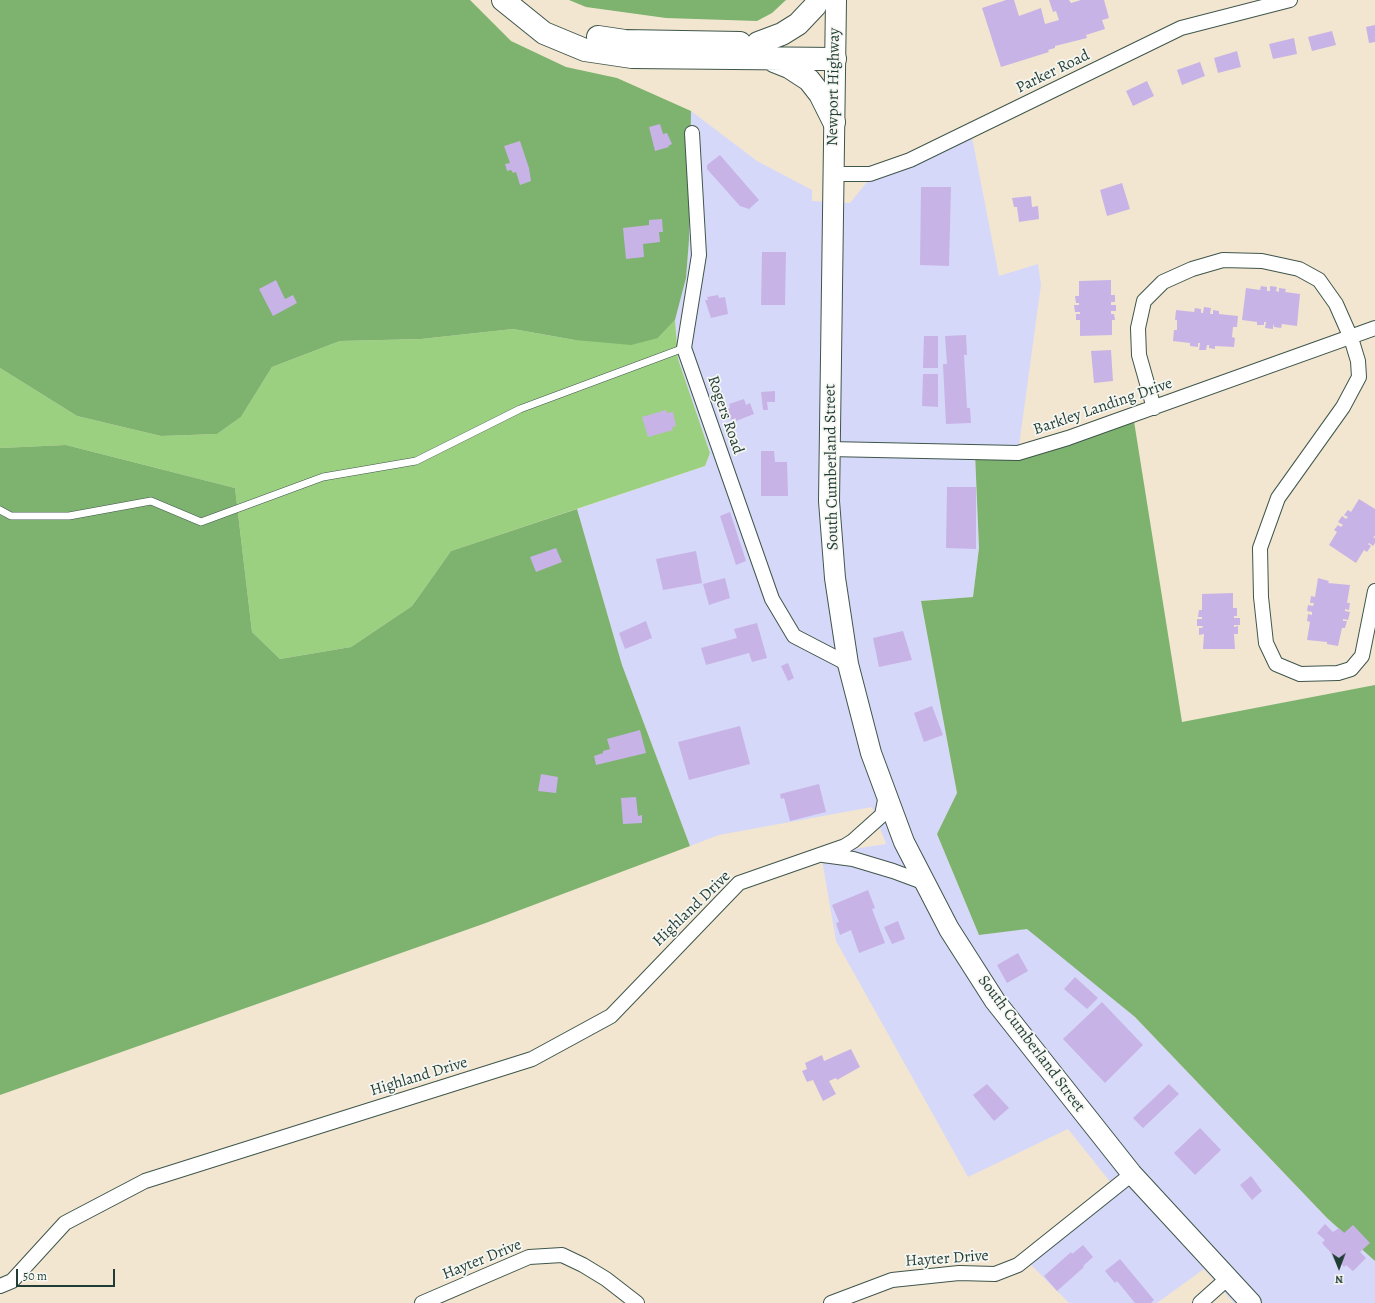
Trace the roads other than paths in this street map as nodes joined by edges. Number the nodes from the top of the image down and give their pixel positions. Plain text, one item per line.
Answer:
1 (503, 0) edge
2 (526, 0) edge
3 (818, 0) edge
4 (836, 0) edge
5 (1290, 0) edge
6 (762, 51) junction
7 (835, 52) junction
8 (834, 122) junction
9 (692, 133) dead end
10 (833, 174) junction
11 (1375, 328) edge
12 (1351, 338) junction
13 (684, 348) junction
14 (1154, 408) junction
15 (829, 449) junction
16 (0, 510) edge
17 (1375, 591) edge
18 (848, 664) junction
19 (886, 795) junction
20 (821, 854) junction
21 (927, 886) junction
22 (1132, 1174) junction
23 (1228, 1278) junction
24 (0, 1286) edge
25 (422, 1303) edge
26 (637, 1303) edge
27 (831, 1303) edge
28 (1200, 1303) edge
29 (1251, 1303) edge

1 - 6 highway
2 - 6 highway
3 - 6 highway
4 - 7 main road, Newport Highway
5 - 10 street, Parker Road
6 - 7 highway
6 - 8 highway
7 - 8 main road, Newport Highway
8 - 10 main road, Newport Highway
9 - 13 street, Rogers Road
10 - 15 main road, South Cumberland Street
11 - 12 street, Barkley Landing Drive
12 - 14 street, Barkley Landing Drive
12 - 14 street
12 - 17 street
13 - 16 lane
13 - 18 street, Rogers Road
14 - 15 street, Barkley Landing Drive
15 - 18 main road, South Cumberland Street
18 - 19 main road, South Cumberland Street
19 - 20 street, Highland Drive
19 - 21 main road, South Cumberland Street
20 - 21 street
20 - 24 street, Highland Drive
21 - 22 main road, South Cumberland Street
22 - 23 main road, South Cumberland Street
22 - 27 street, Hayter Drive
23 - 28 street
23 - 29 main road, South Cumberland Street
25 - 26 street, Hayter Drive

